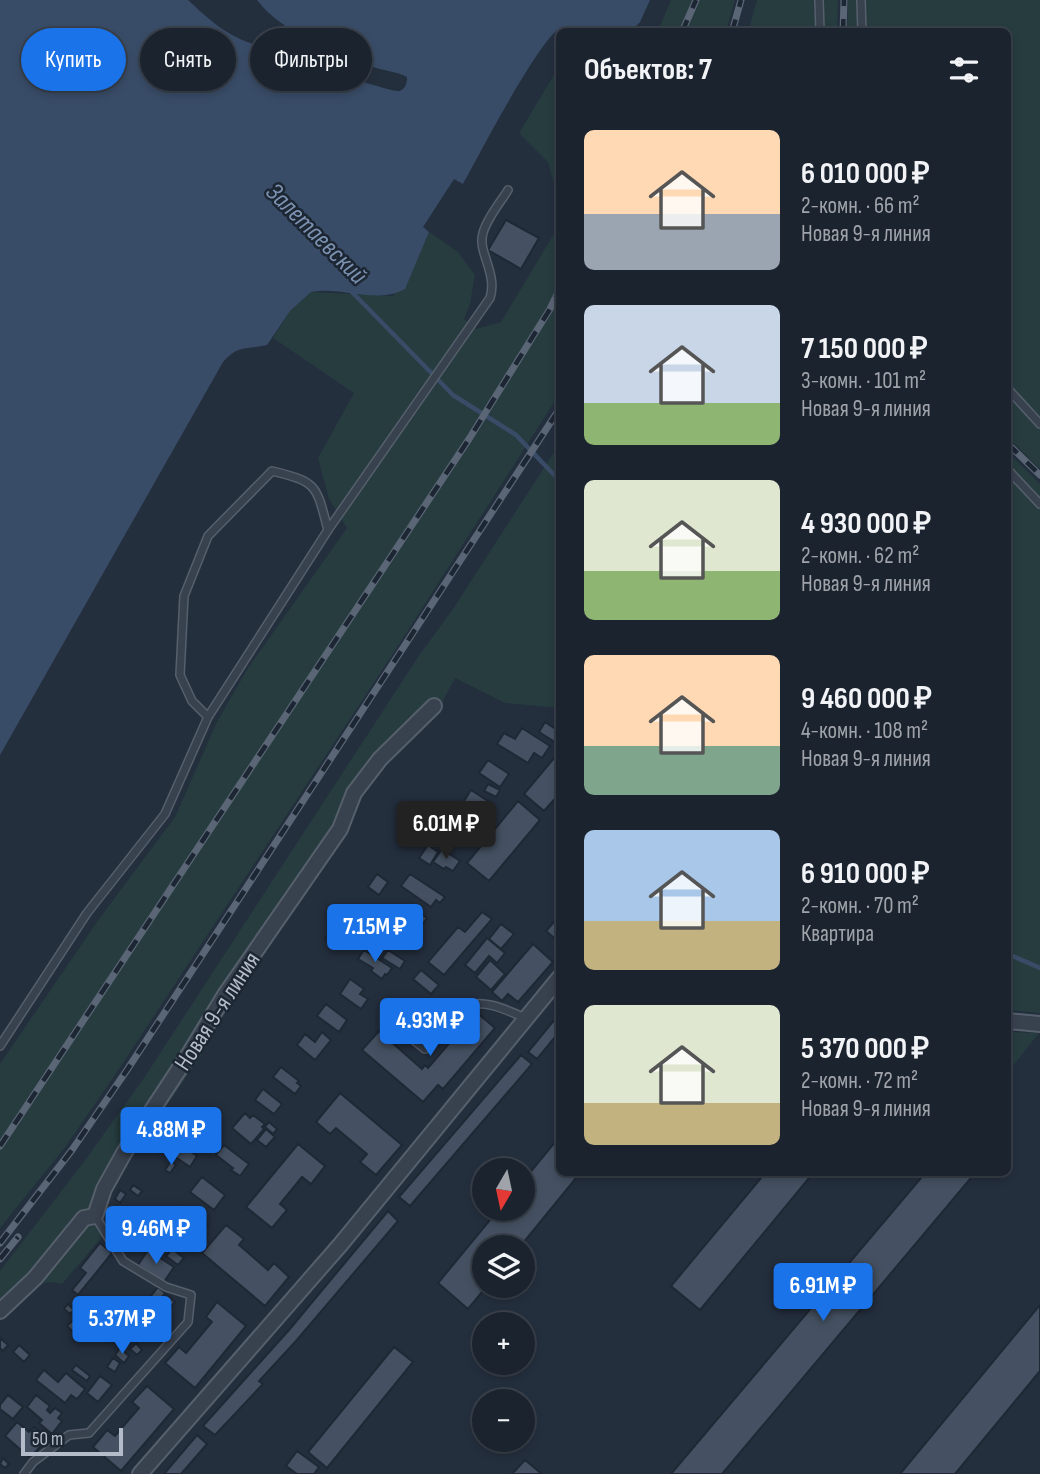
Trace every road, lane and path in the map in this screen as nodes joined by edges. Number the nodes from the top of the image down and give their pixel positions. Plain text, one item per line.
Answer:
1 (818, 0) edge
2 (861, 0) edge
3 (820, 28) edge
4 (862, 28) edge
5 (508, 190) dead end
6 (1011, 392) edge
7 (1040, 424) edge
8 (1011, 473) edge
9 (1040, 504) edge
10 (328, 530) junction
11 (434, 706) dead end
12 (208, 718) junction
13 (556, 982) edge
14 (526, 1018) junction
15 (1011, 1021) edge
16 (1040, 1024) edge
17 (396, 1026) dead end
18 (0, 1045) edge
19 (95, 1216) junction
20 (0, 1311) edge
21 (24, 1474) edge
22 (140, 1474) edge

1 - 3 lane
2 - 4 lane
5 - 10 lane
6 - 7 lane
8 - 9 lane
10 - 12 lane
10 - 12 lane
11 - 19 street, Новая 9-я линия
12 - 18 lane
13 - 14 street
14 - 17 lane
14 - 22 street
15 - 16 street
19 - 20 street
19 - 21 lane

